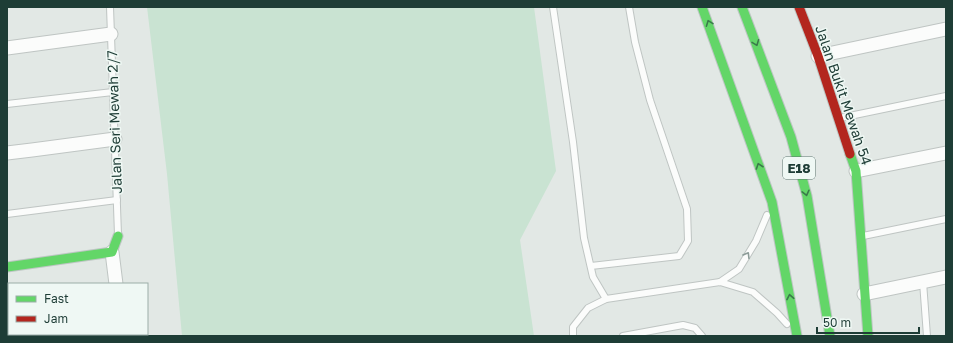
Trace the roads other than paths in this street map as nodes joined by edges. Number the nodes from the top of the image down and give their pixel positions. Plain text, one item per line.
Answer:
1 (110, 7) edge
2 (553, 7) edge
3 (630, 7) edge
4 (702, 7) edge
5 (742, 7) edge
6 (800, 7) edge
7 (946, 29) edge
8 (111, 34) junction
9 (7, 48) edge
10 (818, 56) junction
11 (113, 92) junction
12 (946, 96) edge
13 (7, 104) edge
14 (838, 118) junction
15 (115, 139) junction
16 (7, 153) edge
17 (946, 153) edge
18 (856, 171) junction
19 (117, 200) junction
20 (772, 202) junction
21 (7, 214) edge
22 (946, 220) edge
23 (118, 236) joint
24 (861, 237) junction
25 (112, 252) junction
26 (591, 266) junction
27 (7, 267) edge
28 (946, 277) edge
29 (720, 282) junction
30 (923, 282) junction
31 (116, 283) edge
32 (864, 294) junction
33 (606, 299) junction
34 (573, 336) edge
35 (623, 336) edge
36 (702, 336) edge
37 (797, 336) edge
38 (830, 336) edge
39 (868, 336) edge
40 (927, 336) edge

1 - 8 lane, Jalan Seri Mewah 2/7
2 - 26 lane
3 - 26 lane
20 -> 4 main road, E18
5 -> 38 main road, E18
6 - 10 main road, Jalan Bukit Mewah 54
7 - 10 street
8 - 9 street
8 - 11 lane, Jalan Seri Mewah 2/7
10 - 14 main road, Jalan Bukit Mewah 54
11 - 13 lane
11 - 15 lane, Jalan Seri Mewah 2/7
12 - 14 lane
14 - 18 main road, Jalan Bukit Mewah 54
15 - 16 street
15 - 19 lane, Jalan Seri Mewah 2/7
17 - 18 street
18 - 24 main road, Jalan Bukit Mewah 54
19 - 21 lane
19 - 23 lane, Jalan Seri Mewah 2/7
29 -> 20 lane
37 -> 20 main road, E18
22 - 24 lane
23 - 25 main road
24 - 32 main road, Jalan Bukit Mewah 54
25 - 27 main road
25 - 31 street
26 - 33 lane
28 - 30 street
29 - 33 lane
29 - 37 lane
30 - 32 street
30 - 40 lane
32 - 39 main road, Jalan Bukit Mewah 54
33 - 34 lane
35 - 36 lane

